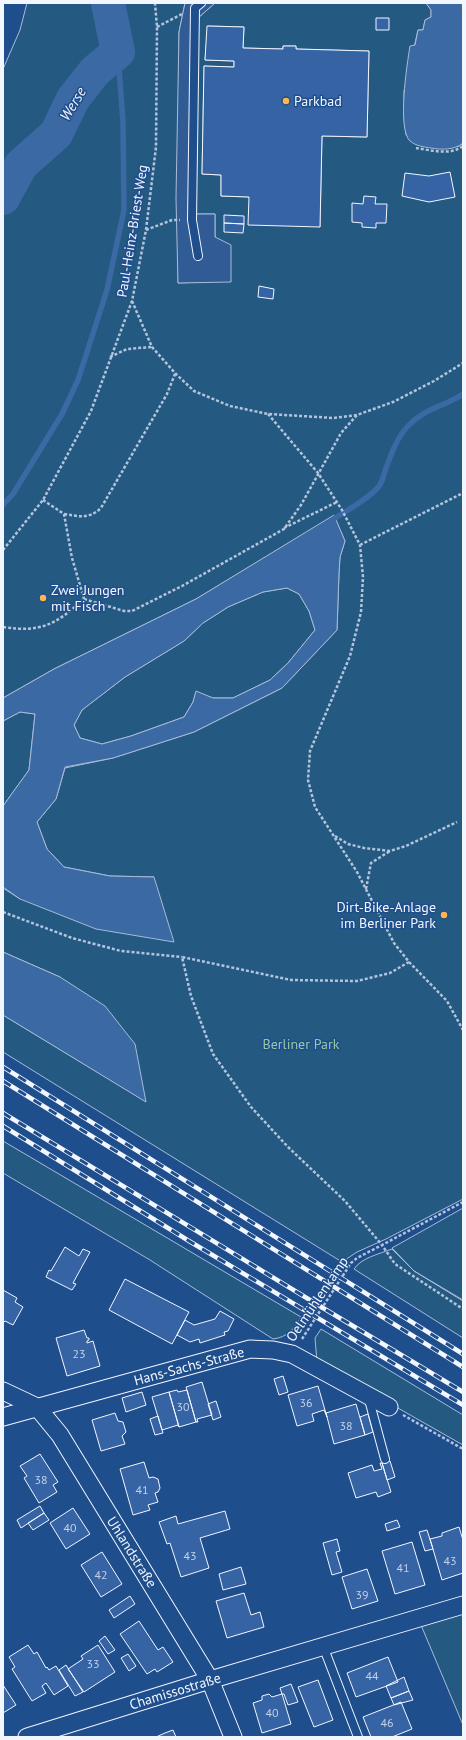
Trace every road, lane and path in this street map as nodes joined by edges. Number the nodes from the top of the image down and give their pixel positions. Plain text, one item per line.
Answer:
1 (155, 3) edge
2 (198, 5) edge
3 (157, 27) junction
4 (463, 146) edge
5 (416, 148) dead end
6 (192, 220) junction
7 (146, 230) junction
8 (198, 256) dead end
9 (132, 301) junction
10 (152, 347) junction
11 (110, 356) junction
12 (463, 363) edge
13 (176, 374) junction
14 (268, 414) junction
15 (357, 415) junction
16 (318, 473) junction
17 (463, 494) edge
18 (43, 500) junction
19 (337, 502) junction
20 (64, 514) junction
21 (284, 529) junction
22 (360, 545) junction
23 (3, 550) edge
24 (84, 598) junction
25 (3, 627) edge
26 (457, 822) dead end
27 (333, 834) junction
28 (390, 851) junction
29 (366, 889) junction
30 (3, 912) edge
31 (182, 957) junction
32 (409, 962) junction
33 (463, 1030) edge
34 (463, 1202) edge
35 (382, 1245) junction
36 (463, 1309) edge
37 (292, 1354) junction
38 (3, 1391) edge
39 (367, 1395) junction
40 (37, 1407) junction
41 (389, 1407) joint
42 (3, 1417) edge
43 (463, 1449) edge
44 (385, 1459) dead end
45 (463, 1605) edge
46 (323, 1646) junction
47 (210, 1680) junction
48 (27, 1737) edge
49 (233, 1737) edge
50 (358, 1737) edge

1 - 3 path, Paul-Heinz-Briest-Weg
2 - 3 path
2 - 6 lane
3 - 7 path, Paul-Heinz-Briest-Weg
4 - 5 path
6 - 7 path
6 - 8 lane
7 - 9 path, Paul-Heinz-Briest-Weg
9 - 10 path
9 - 11 path, Paul-Heinz-Briest-Weg
10 - 11 path
10 - 13 path
11 - 18 path, Paul-Heinz-Briest-Weg
12 - 15 path
13 - 14 path
13 - 20 path
14 - 15 path
14 - 16 path
15 - 16 path
16 - 19 path
16 - 21 path
17 - 22 path
18 - 20 path
18 - 23 path, Paul-Heinz-Briest-Weg
19 - 21 path
19 - 22 path
20 - 24 path
21 - 24 path
22 - 27 path
24 - 25 path
26 - 28 path
27 - 28 path
27 - 29 path
28 - 29 path
29 - 32 path
30 - 31 path
31 - 32 path
31 - 35 path
32 - 33 path
34 - 35 path, Oelmühlenkamp
35 - 36 path
35 - 37 path, Oelmühlenkamp
37 - 39 street, Hans-Sachs-Straße
37 - 40 street, Hans-Sachs-Straße
38 - 40 street, Uhlandstraße
39 - 41 street, Hans-Sachs-Straße
39 - 44 lane
40 - 42 street, Hans-Sachs-Straße
40 - 47 street, Uhlandstraße
41 - 43 path
45 - 46 street, Chamissostraße
46 - 47 street, Chamissostraße
46 - 50 lane
47 - 48 street, Chamissostraße
47 - 49 street, Uhlandstraße

